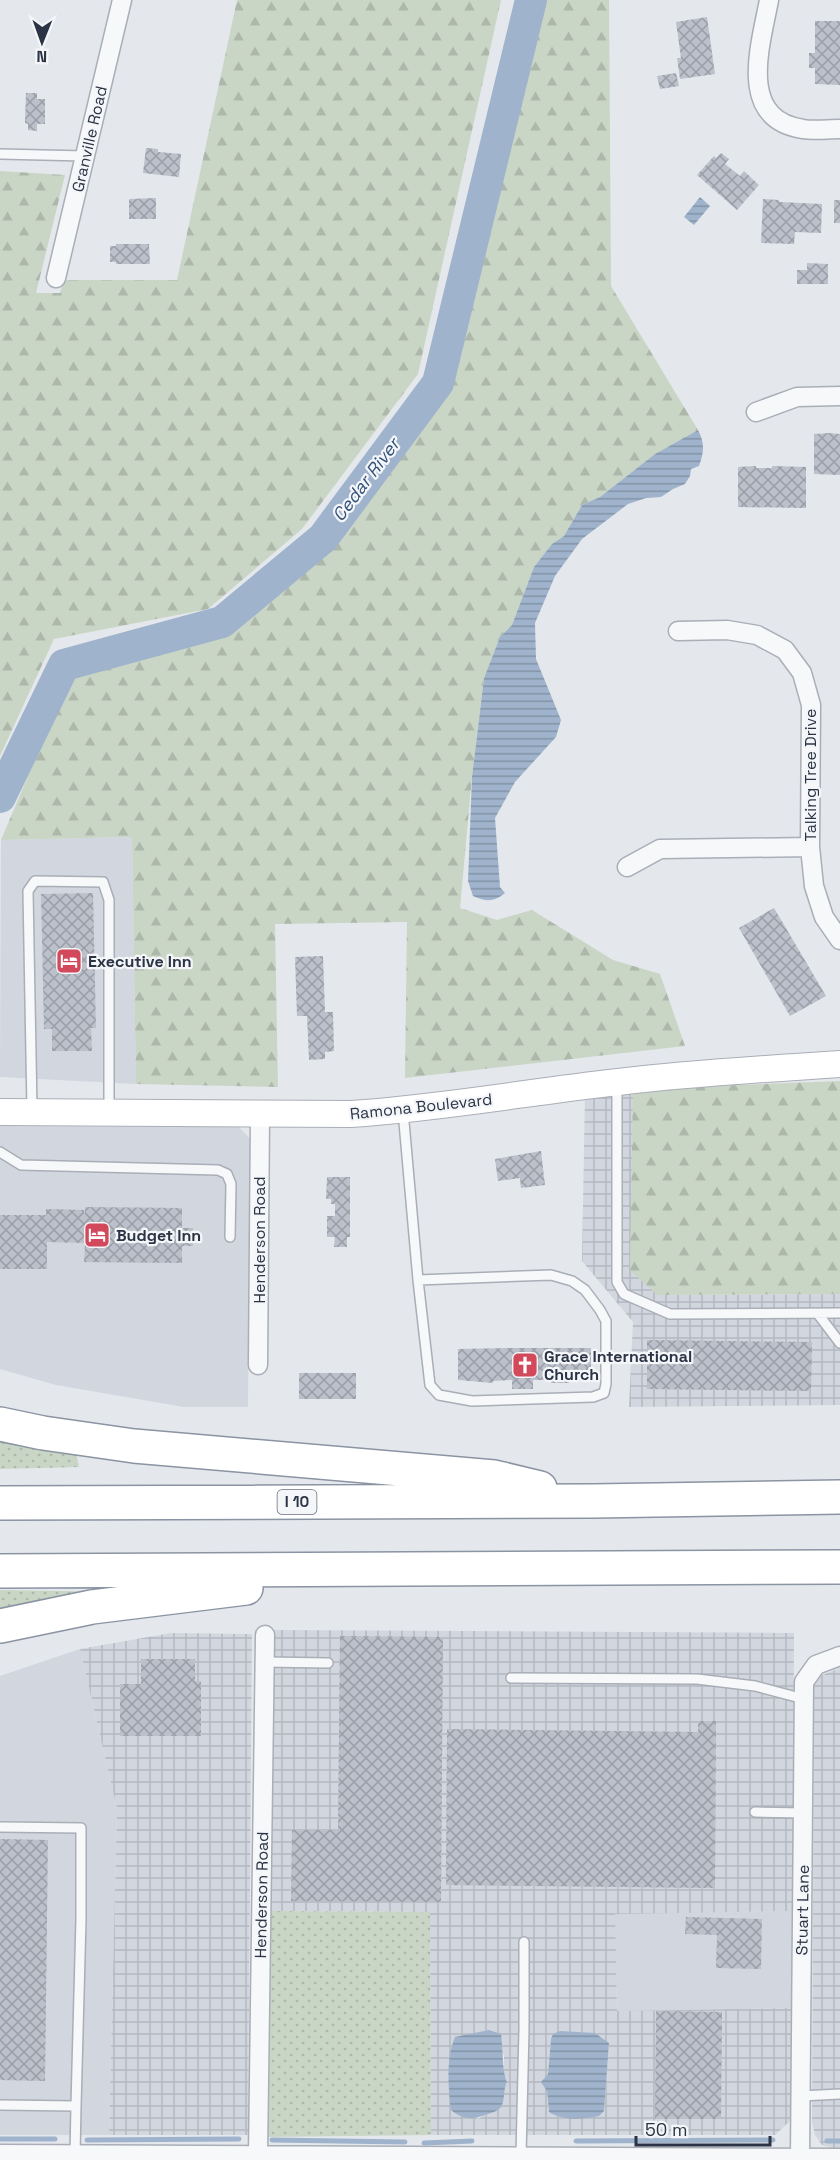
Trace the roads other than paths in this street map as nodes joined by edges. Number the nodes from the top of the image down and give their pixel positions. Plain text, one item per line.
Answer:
1 (122, 0) edge
2 (769, 0) edge
3 (840, 129) edge
4 (0, 154) edge
5 (85, 156) junction
6 (56, 278) dead end
7 (840, 396) edge
8 (756, 412) dead end
9 (678, 631) dead end
10 (810, 847) junction
11 (627, 867) dead end
12 (840, 940) edge
13 (840, 1064) edge
14 (617, 1082) junction
15 (403, 1111) junction
16 (0, 1112) edge
17 (32, 1112) junction
18 (110, 1113) junction
19 (260, 1114) junction
20 (0, 1152) edge
21 (230, 1237) dead end
22 (418, 1280) junction
23 (840, 1313) edge
24 (818, 1314) junction
25 (840, 1343) edge
26 (258, 1365) dead end
27 (0, 1424) edge
28 (840, 1497) edge
29 (594, 1501) junction
30 (0, 1503) edge
31 (840, 1567) edge
32 (423, 1569) junction
33 (0, 1571) edge
34 (0, 1626) edge
35 (265, 1635) dead end
36 (840, 1656) edge
37 (265, 1662) junction
38 (328, 1663) dead end
39 (511, 1678) dead end
40 (804, 1699) junction
41 (755, 1812) dead end
42 (803, 1813) junction
43 (0, 1827) edge
44 (524, 1942) dead end
45 (840, 2094) edge
46 (800, 2096) junction
47 (0, 2105) edge
48 (76, 2106) junction
49 (0, 2154) edge
50 (75, 2154) junction
51 (258, 2155) junction
52 (522, 2156) junction
53 (27, 2157) edge
54 (404, 2158) edge
55 (453, 2158) edge
56 (800, 2158) junction
57 (831, 2158) edge
58 (747, 2159) edge

1 - 5 street, Granville Road
2 - 3 street
4 - 5 lane
5 - 6 street, Granville Road
7 - 8 street
9 - 10 street, Talking Tree Drive
10 - 11 street
10 - 12 street, Talking Tree Drive
13 - 14 street, Ramona Boulevard
14 - 15 street, Ramona Boulevard
14 - 24 lane
15 - 19 street, Ramona Boulevard
15 - 22 lane
16 - 17 street, Ramona Boulevard
17 - 18 street, Ramona Boulevard
17 - 18 lane
18 - 19 street, Ramona Boulevard
19 - 26 street, Henderson Road
20 - 21 lane
22 - 22 lane
23 - 24 lane
24 - 25 lane
27 - 29 highway
28 - 29 highway, I 10
29 - 30 highway, I 10
31 - 32 highway
32 - 33 highway
32 - 34 highway
35 - 37 street, Henderson Road
36 - 40 street, Stuart Lane
37 - 38 lane
37 - 51 street, Henderson Road
39 - 40 lane
40 - 42 street, Stuart Lane
41 - 42 lane
42 - 46 street, Stuart Lane
43 - 48 lane
44 - 52 lane
45 - 46 lane
46 - 56 street, Stuart Lane
47 - 48 lane
48 - 50 lane
49 - 53 street
50 - 51 street
50 - 53 street
51 - 54 street
52 - 55 street
52 - 58 street
54 - 55 street
56 - 57 street
56 - 58 street

